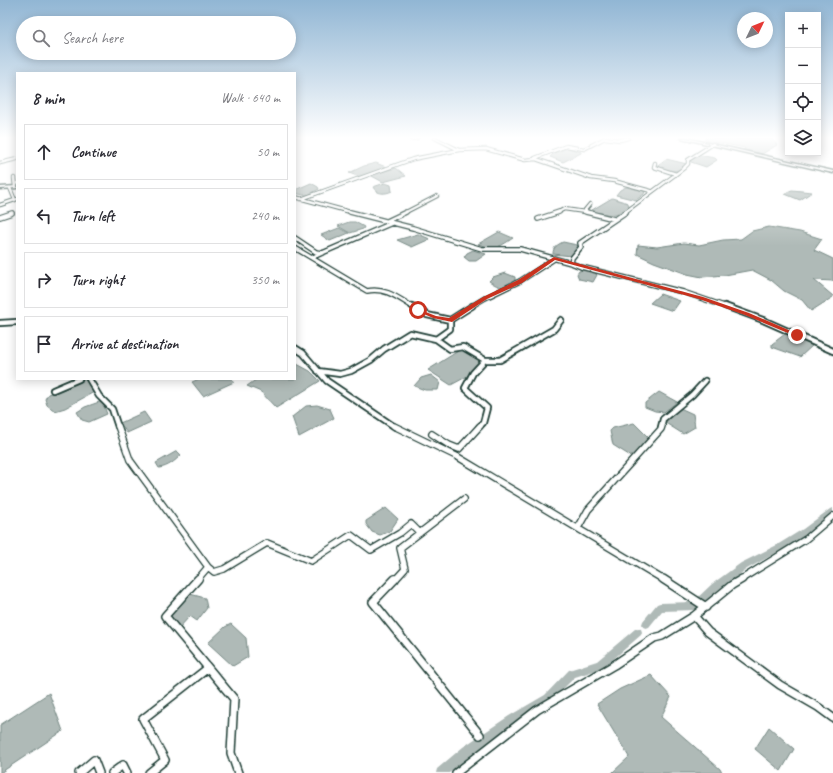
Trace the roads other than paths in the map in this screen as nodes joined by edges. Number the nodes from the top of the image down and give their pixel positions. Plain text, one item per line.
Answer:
1 (369, 174) edge
2 (579, 174) edge
3 (676, 174) edge
4 (14, 178) dead end
5 (14, 187) edge
6 (0, 188) edge
7 (651, 191) junction
8 (436, 196) dead end
9 (296, 197) edge
10 (16, 199) edge
11 (301, 199) junction
12 (590, 204) dead end
13 (0, 205) edge
14 (587, 212) junction
15 (12, 213) dead end
16 (0, 218) edge
17 (614, 218) junction
18 (538, 219) dead end
19 (387, 221) junction
20 (392, 223) junction
21 (296, 239) edge
22 (296, 248) edge
23 (324, 253) junction
24 (313, 257) junction
25 (554, 259) junction
26 (571, 263) junction
27 (450, 320) junction
28 (561, 320) dead end
29 (16, 322) edge
30 (0, 323) edge
31 (436, 339) junction
32 (296, 349) edge
33 (833, 351) edge
34 (485, 360) junction
35 (318, 371) junction
36 (77, 380) edge
37 (90, 380) edge
38 (705, 380) dead end
39 (53, 390) dead end
40 (432, 434) dead end
41 (464, 499) dead end
42 (833, 516) edge
43 (578, 528) junction
44 (420, 533) junction
45 (208, 567) junction
46 (706, 607) junction
47 (694, 616) junction
48 (208, 668) junction
49 (833, 718) edge
50 (480, 736) dead end
51 (79, 773) edge
52 (99, 773) edge
53 (112, 773) edge
54 (127, 773) edge
55 (149, 773) edge
56 (238, 773) edge
57 (456, 773) edge

1 - 11 street
2 - 7 street
3 - 7 street
4 - 5 street
5 - 6 main road
5 - 10 street
7 - 17 street
8 - 19 street
9 - 11 street
10 - 13 street
11 - 19 street
12 - 14 street
14 - 17 street
14 - 18 street
15 - 16 street
17 - 26 street
19 - 20 street
20 - 23 street
20 - 25 street
21 - 23 street
22 - 24 street
23 - 24 street
24 - 27 street
25 - 26 street
25 - 27 street
26 - 33 street
27 - 31 street
28 - 34 street
29 - 30 street
31 - 34 street
31 - 35 street
32 - 35 street
34 - 40 street
35 - 43 street
36 - 39 street
37 - 45 street
38 - 43 street
41 - 44 street
42 - 46 street
43 - 46 street
44 - 45 street
44 - 50 street
45 - 48 street
46 - 47 street
47 - 49 street
47 - 57 street
48 - 55 street
48 - 56 street
51 - 52 street
53 - 54 street

